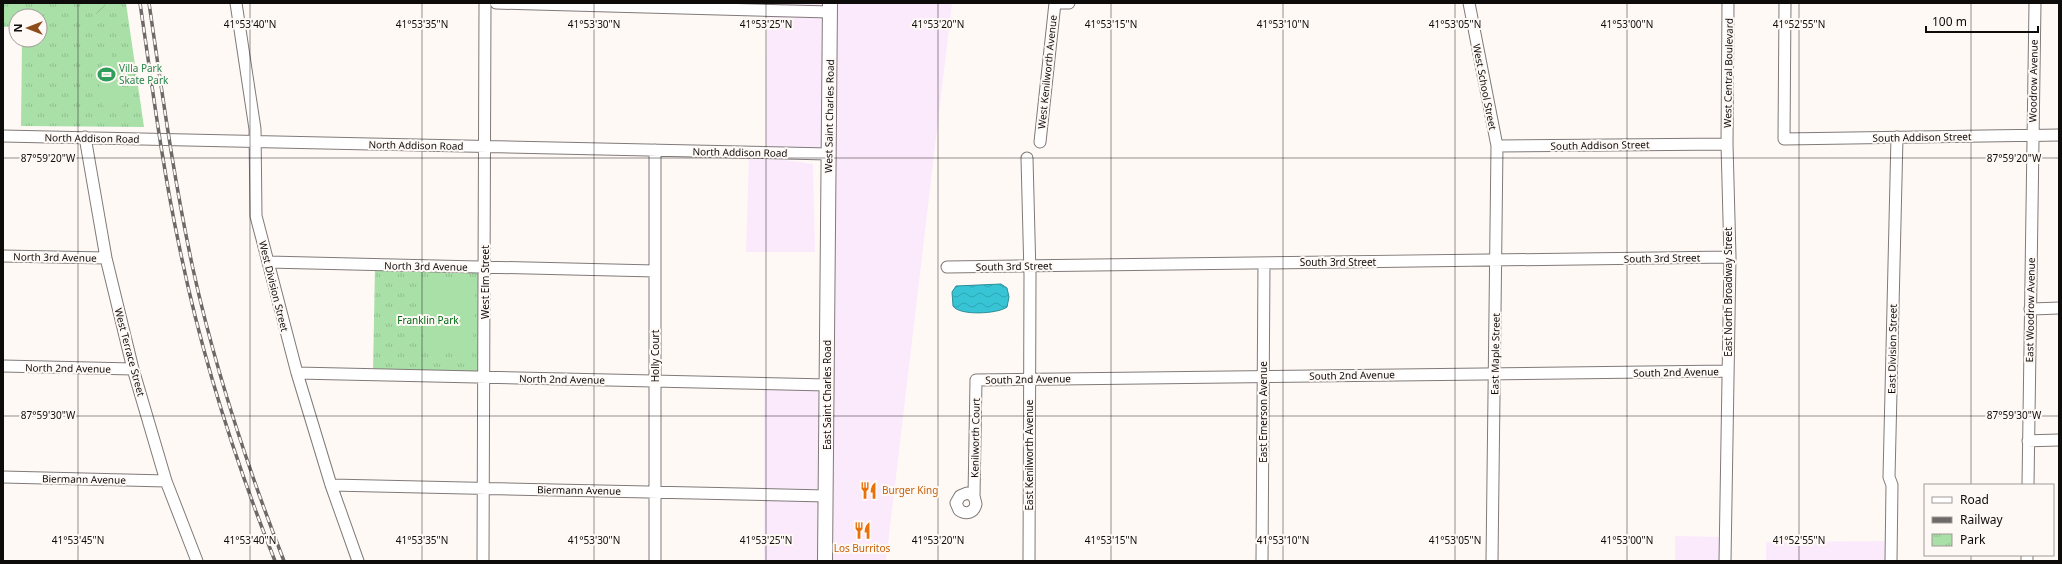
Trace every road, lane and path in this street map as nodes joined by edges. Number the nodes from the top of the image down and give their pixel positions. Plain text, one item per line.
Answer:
1 (236, 3) edge
2 (485, 3) edge
3 (496, 3) edge
4 (1055, 3) edge
5 (1070, 3) edge
6 (1469, 3) edge
7 (1728, 3) edge
8 (1785, 3) edge
9 (2034, 3) edge
10 (830, 8) edge
11 (2032, 135) junction
12 (2059, 135) edge
13 (3, 136) edge
14 (85, 137) junction
15 (1897, 137) junction
16 (256, 141) junction
17 (1040, 142) dead end
18 (1727, 144) junction
19 (485, 146) junction
20 (1497, 146) junction
21 (656, 150) junction
22 (829, 154) junction
23 (1027, 158) dead end
24 (828, 230) joint
25 (3, 256) edge
26 (1730, 257) junction
27 (106, 258) junction
28 (1496, 261) junction
29 (268, 262) junction
30 (1264, 263) junction
31 (1030, 266) junction
32 (485, 267) junction
33 (947, 267) dead end
34 (655, 271) junction
35 (2059, 308) edge
36 (2030, 309) junction
37 (3, 366) edge
38 (133, 369) junction
39 (1728, 371) junction
40 (297, 373) junction
41 (1495, 374) junction
42 (1263, 376) junction
43 (484, 377) junction
44 (976, 380) joint
45 (1030, 380) junction
46 (655, 381) junction
47 (827, 385) junction
48 (2059, 440) edge
49 (2028, 441) junction
50 (3, 477) edge
51 (166, 481) junction
52 (2028, 484) edge
53 (331, 485) junction
54 (483, 488) junction
55 (655, 492) junction
56 (826, 496) junction
57 (974, 496) dead end
58 (197, 561) edge
59 (358, 561) edge
60 (483, 561) edge
61 (655, 561) edge
62 (826, 561) edge
63 (1030, 561) edge
64 (1262, 561) edge
65 (1492, 561) edge
66 (1725, 561) edge
67 (1891, 561) edge

1 - 16 street, West Division Street
2 - 19 street, West Elm Street
3 - 10 street
4 - 5 street
4 - 17 street, West Kenilworth Avenue
6 - 20 street, West School Street
7 - 18 street, West Central Boulevard
8 - 15 street, South Addison Street
9 - 11 street, Woodrow Avenue
10 - 22 main road, West Saint Charles Road
11 - 12 street, South Addison Street
11 - 15 street, South Addison Street
11 - 36 street, East Woodrow Avenue
13 - 14 street, North Addison Road
14 - 16 street, North Addison Road
14 - 27 street, West Terrace Street
15 - 67 street, East Division Street
16 - 19 street, North Addison Road
16 - 29 street, West Division Street
18 - 20 street, South Addison Street
18 - 26 street, East North Broadway Street
19 - 21 street, North Addison Road
19 - 32 street, West Elm Street
20 - 28 street, East Maple Street
21 - 22 street, North Addison Road
21 - 34 street, Holly Court
22 - 24 main road, West Saint Charles Road
23 - 31 street, East Kenilworth Avenue
24 - 47 main road, East Saint Charles Road
25 - 27 street, North 3rd Avenue
26 - 28 street, South 3rd Street
26 - 39 street, East North Broadway Street
27 - 38 street, West Terrace Street
28 - 30 street, South 3rd Street
28 - 41 street, East Maple Street
29 - 32 street, North 3rd Avenue
29 - 40 street, West Division Street
30 - 31 street, South 3rd Street
30 - 42 street, East Emerson Avenue
31 - 33 street, South 3rd Street
31 - 45 street, East Kenilworth Avenue
32 - 34 street, North 3rd Avenue
32 - 43 street, West Elm Street
34 - 46 street, Holly Court
35 - 36 street
36 - 49 street, East Woodrow Avenue
37 - 38 street, North 2nd Avenue
38 - 51 street, West Terrace Street
39 - 41 street, South 2nd Avenue
39 - 66 street, East North Broadway Street
40 - 43 street, North 2nd Avenue
40 - 53 street, West Division Street
41 - 42 street, South 2nd Avenue
41 - 65 street, East Maple Street
42 - 45 street, South 2nd Avenue
42 - 64 street, East Emerson Avenue
43 - 46 street, North 2nd Avenue
43 - 54 street, West Elm Street
44 - 45 street, South 2nd Avenue
44 - 57 street, Kenilworth Court
45 - 63 street, East Kenilworth Avenue
46 - 47 street, North 2nd Avenue
46 - 55 street, Holly Court
47 - 56 main road, East Saint Charles Road
48 - 49 street
49 - 52 street, East Woodrow Avenue
50 - 51 street, Biermann Avenue
51 - 58 street, West Terrace Street
53 - 54 street, Biermann Avenue
53 - 59 street, West Division Street
54 - 55 street, Biermann Avenue
54 - 60 street, West Elm Street
55 - 56 street, Biermann Avenue
55 - 61 street, Holly Court
56 - 62 main road, East Saint Charles Road

